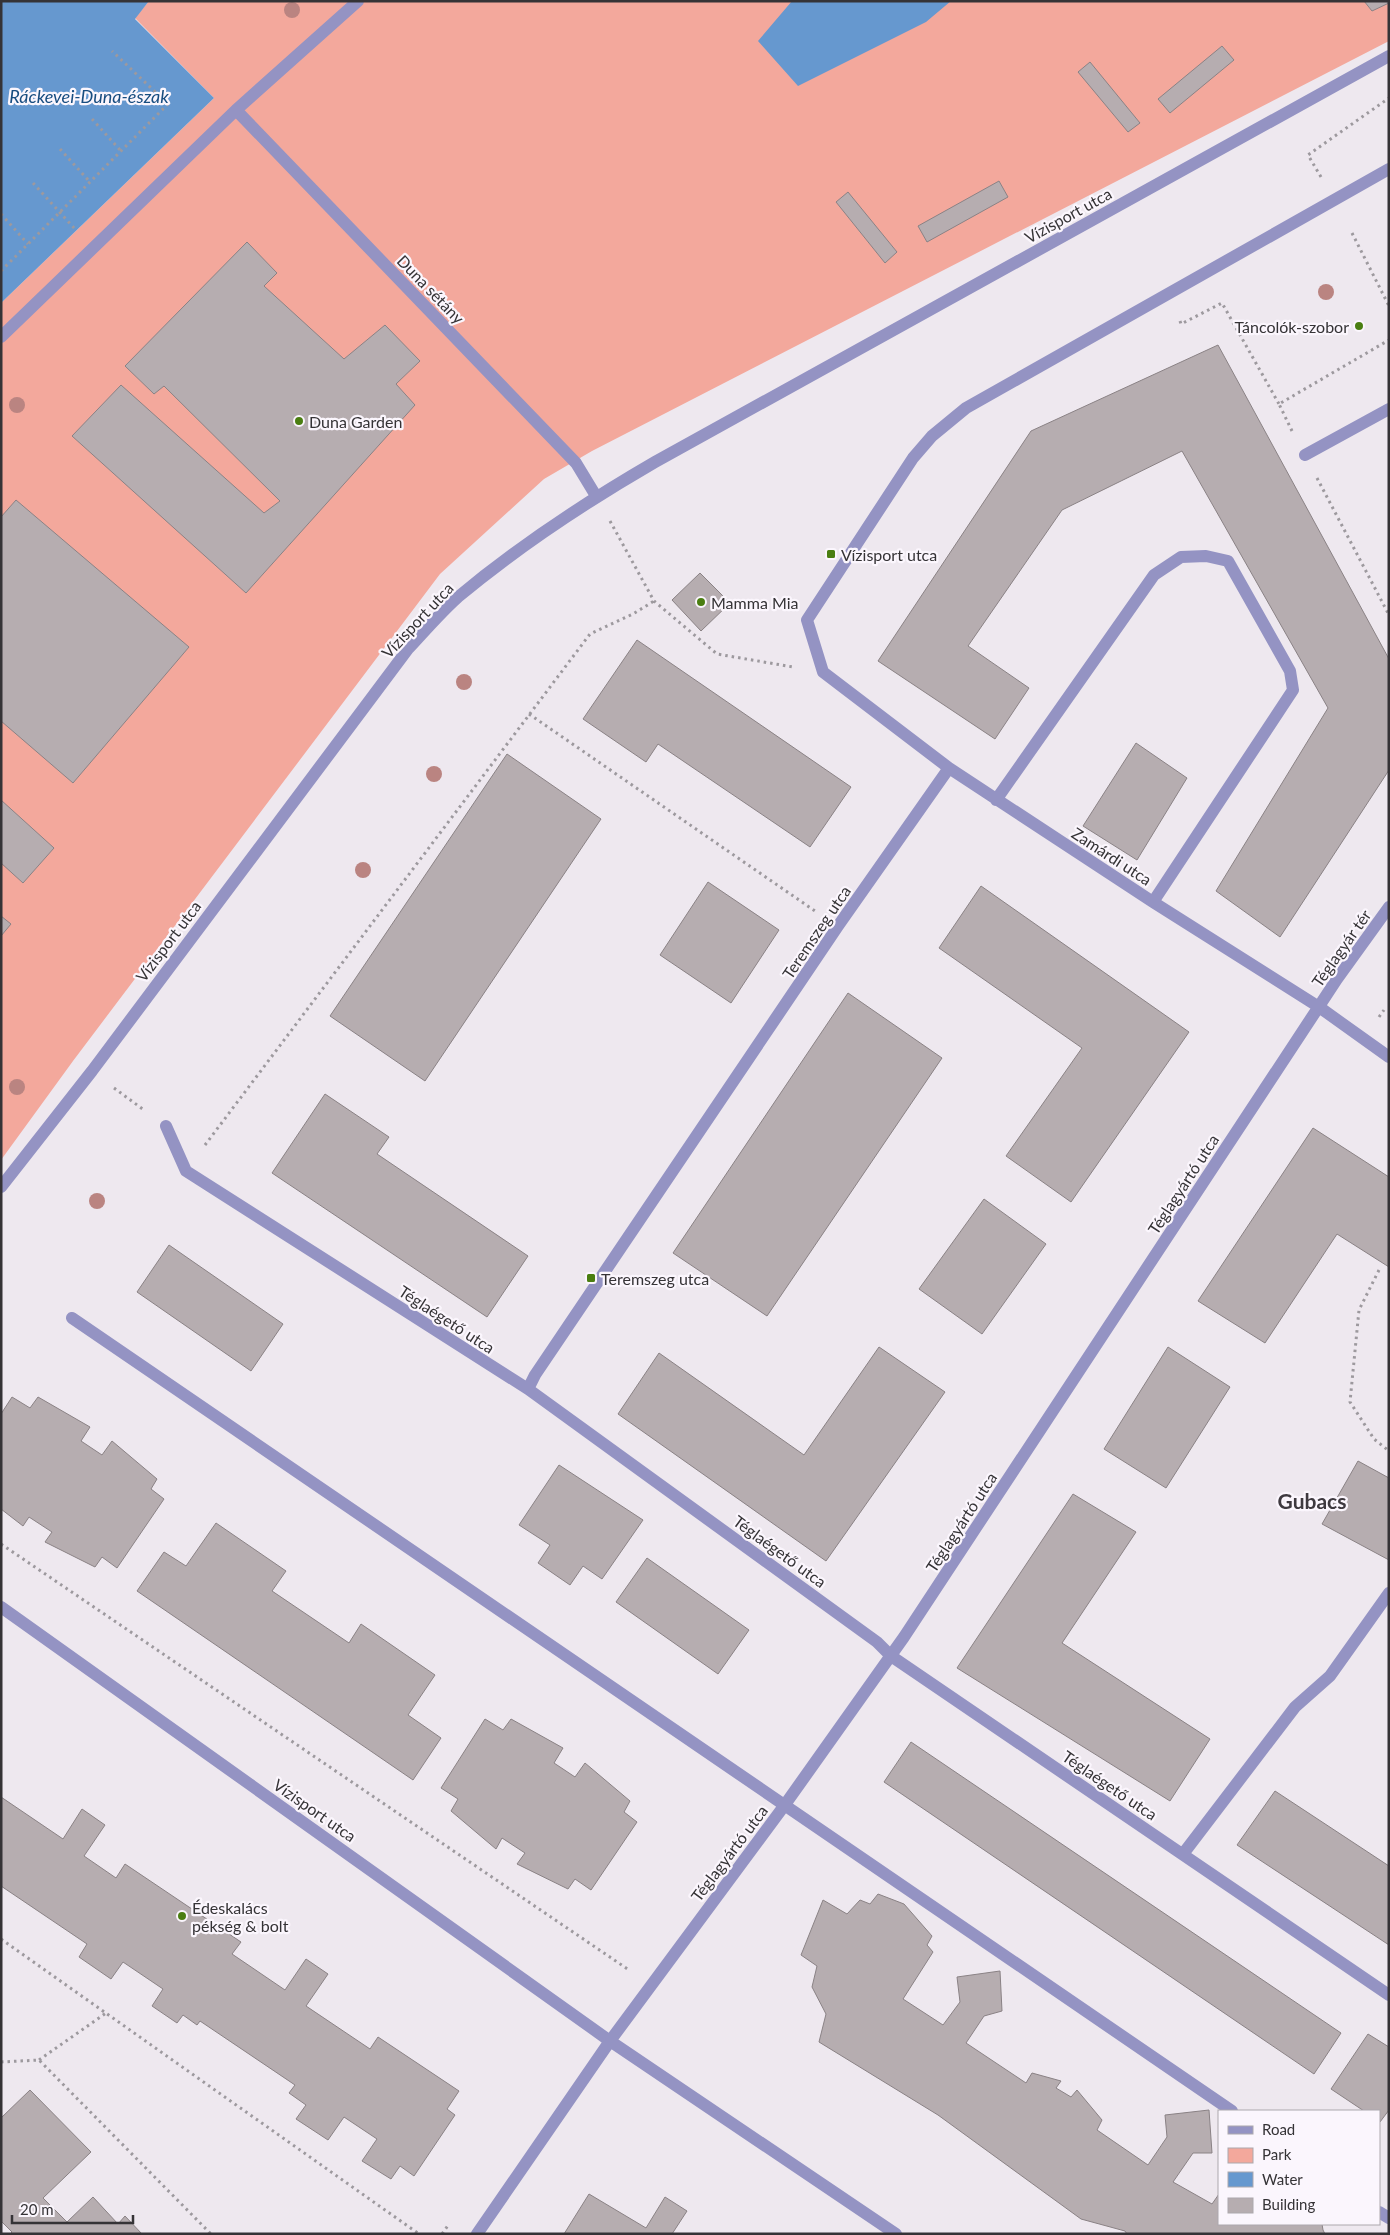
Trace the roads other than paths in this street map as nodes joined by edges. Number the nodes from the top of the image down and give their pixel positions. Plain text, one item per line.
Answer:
1 (358, 1) edge
2 (1389, 56) edge
3 (236, 110) junction
4 (1389, 169) edge
5 (1, 337) edge
6 (1389, 409) edge
7 (1305, 455) road end
8 (596, 496) junction
9 (949, 768) junction
10 (996, 800) junction
11 (1153, 902) junction
12 (1389, 907) edge
13 (1319, 1007) junction
14 (1389, 1057) edge
15 (166, 1126) road end
16 (1, 1187) edge
17 (72, 1318) dead end
18 (528, 1389) junction
19 (1389, 1594) edge
20 (1, 1606) edge
21 (891, 1656) junction
22 (784, 1806) junction
23 (1183, 1854) junction
24 (1389, 1995) edge
25 (610, 2041) junction
26 (1231, 2110) edge
27 (477, 2234) edge
28 (896, 2234) edge

1 - 3 street
2 - 8 street, Vízisport utca
3 - 5 street
3 - 8 street, Duna sétány
4 - 9 street, Zamárdi utca
6 - 7 street
8 - 16 street, Vízisport utca
9 - 10 street, Zamárdi utca
9 - 18 street, Teremszeg utca
10 - 11 street, Zamárdi utca
10 - 11 street
11 - 13 street, Zamárdi utca
12 - 13 street, Téglagyár tér
13 - 14 street, Zamárdi utca
13 - 21 street, Téglagyártó utca
15 - 18 street, Téglaégető utca
17 - 22 street
18 - 21 street, Téglaégető utca
19 - 23 street
20 - 25 street, Vízisport utca
21 - 22 street, Téglagyártó utca
21 - 23 street, Téglaégető utca
22 - 25 street, Téglagyártó utca
22 - 26 street
23 - 24 street, Téglaégető utca
25 - 27 street, Téglagyártó utca
25 - 28 street

